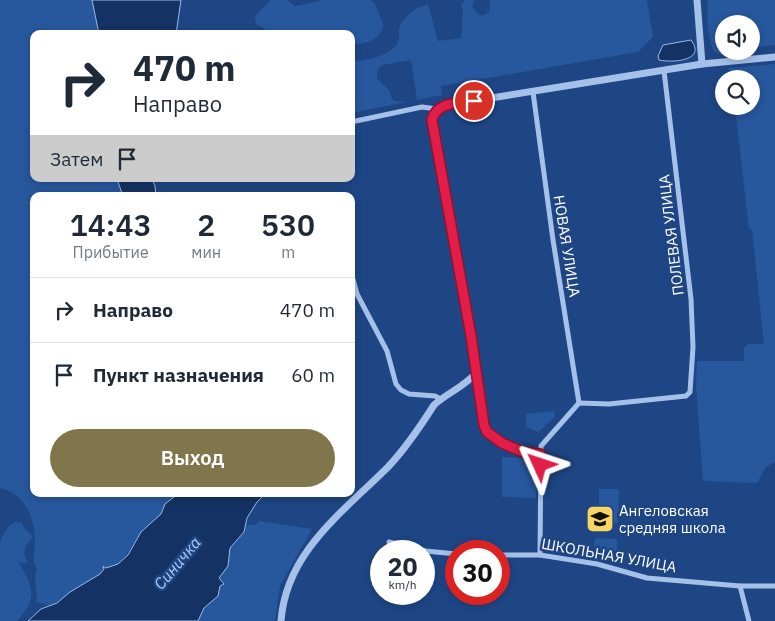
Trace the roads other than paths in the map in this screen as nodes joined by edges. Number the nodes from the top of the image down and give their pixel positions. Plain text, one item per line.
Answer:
1 (697, 0) edge
2 (775, 57) edge
3 (702, 64) junction
4 (664, 71) junction
5 (532, 92) junction
6 (437, 109) junction
7 (355, 121) edge
8 (355, 287) edge
9 (476, 373) junction
10 (441, 399) junction
11 (579, 403) junction
12 (540, 454) junction
13 (510, 555) edge
14 (540, 555) junction
15 (740, 586) junction
16 (775, 586) edge
17 (281, 621) edge
18 (749, 621) edge

1 - 3 street
2 - 3 street
3 - 4 street
4 - 5 street
4 - 11 street, ПОЛЕВАЯ УЛИЦА
5 - 6 street
5 - 11 street, НОВАЯ УЛИЦА
6 - 7 street
6 - 9 street
8 - 10 street
9 - 10 street
9 - 12 street
10 - 17 street
11 - 12 street
12 - 14 street
13 - 14 street, ШКОЛЬНАЯ УЛИЦА
14 - 15 street, ШКОЛЬНАЯ УЛИЦА
15 - 16 street, ШКОЛЬНАЯ УЛИЦА
15 - 18 street

